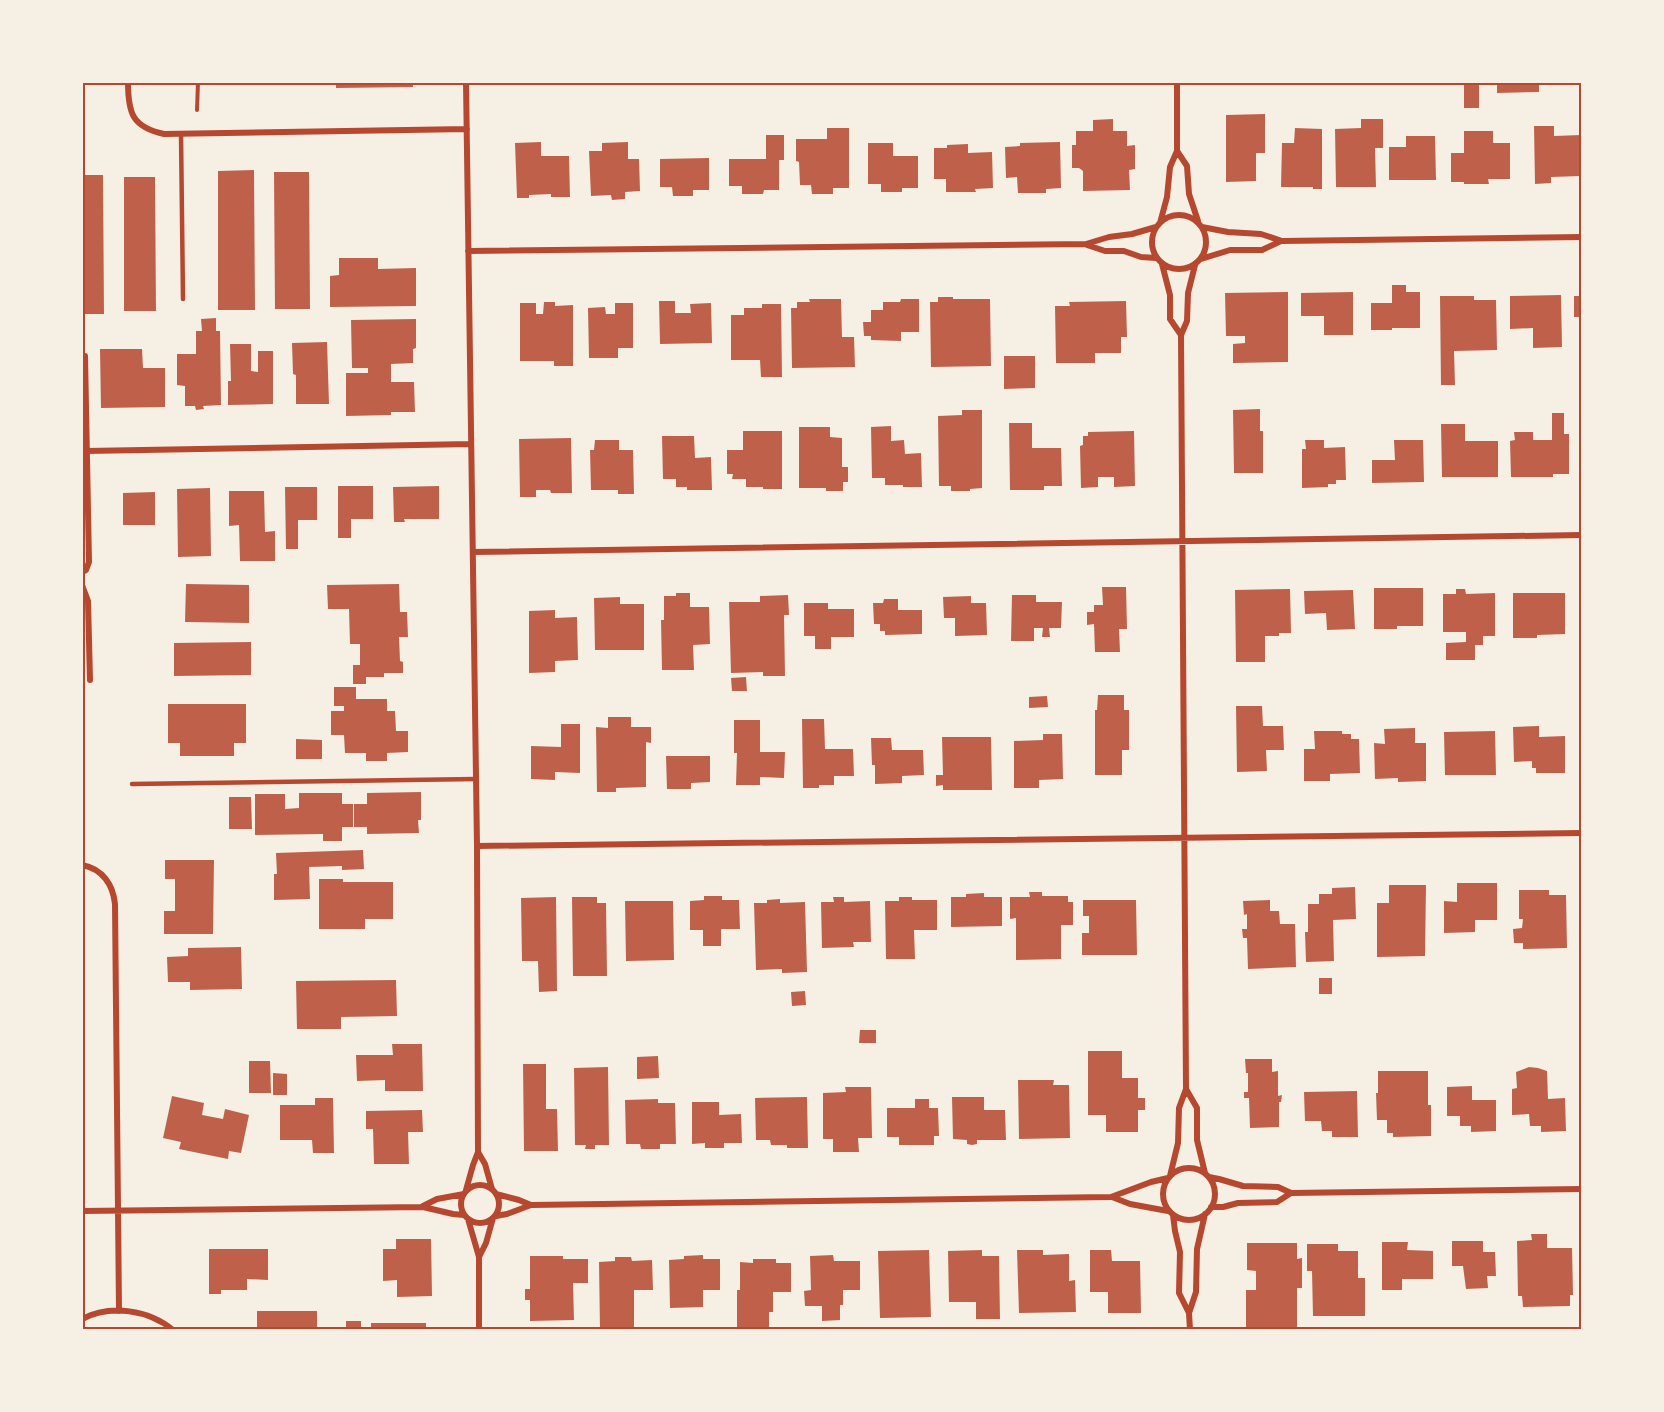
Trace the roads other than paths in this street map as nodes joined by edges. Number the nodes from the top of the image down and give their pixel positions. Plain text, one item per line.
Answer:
1 (128, 82) edge
2 (466, 82) edge
3 (1176, 82) edge
4 (467, 129) junction
5 (181, 134) junction
6 (1177, 151) junction
7 (1158, 225) junction
8 (1200, 225) junction
9 (1581, 237) edge
10 (1282, 241) junction
11 (1086, 244) junction
12 (468, 251) junction
13 (1156, 258) junction
14 (1202, 259) junction
15 (1162, 264) junction
16 (1195, 265) junction
17 (183, 299) dead end
18 (1181, 335) junction
19 (82, 356) edge
20 (471, 444) junction
21 (86, 451) junction
22 (1581, 535) edge
23 (1182, 540) junction
24 (473, 552) junction
25 (82, 572) edge
26 (82, 585) edge
27 (90, 680) dead end
28 (476, 779) junction
29 (132, 784) dead end
30 (1581, 833) edge
31 (1185, 838) junction
32 (477, 846) junction
33 (82, 866) edge
34 (1186, 1089) junction
35 (478, 1152) junction
36 (1207, 1176) junction
37 (1169, 1177) junction
38 (1581, 1189) edge
39 (494, 1191) junction
40 (465, 1192) junction
41 (1291, 1193) junction
42 (1111, 1197) junction
43 (531, 1205) junction
44 (423, 1207) junction
45 (1211, 1207) junction
46 (82, 1211) edge
47 (118, 1211) junction
48 (1171, 1213) junction
49 (1205, 1214) junction
50 (466, 1217) junction
51 (495, 1217) junction
52 (478, 1257) junction
53 (119, 1311) junction
54 (1190, 1313) junction
55 (82, 1319) edge
56 (173, 1329) edge
57 (479, 1329) edge
58 (1190, 1329) edge

1 - 5 street
2 - 4 street
3 - 6 street
4 - 5 street
4 - 12 street
5 - 17 lane
6 - 7 street
6 - 8 street
7 - 8 street
7 - 11 street
7 - 13 street
8 - 10 street
8 - 14 street
9 - 10 street
10 - 14 street
11 - 12 street
11 - 13 street
12 - 20 street
13 - 15 street
14 - 16 street
15 - 16 street
15 - 18 street
16 - 18 street
18 - 23 street
19 - 21 street
20 - 21 street
20 - 24 street
21 - 25 street
22 - 23 street
23 - 24 street
23 - 31 street
24 - 28 street
26 - 27 street
28 - 29 lane
28 - 32 street
30 - 31 street
31 - 32 street
31 - 34 street
32 - 35 street
33 - 47 street
34 - 36 street
34 - 37 street
35 - 39 street
35 - 40 street
36 - 37 street
36 - 41 street
36 - 45 street
37 - 42 street
37 - 48 street
38 - 41 street
39 - 40 street
39 - 43 street
39 - 51 street
40 - 44 street
40 - 50 street
41 - 45 street
42 - 43 street
42 - 48 street
43 - 51 street
44 - 47 street
44 - 50 street
45 - 49 street
46 - 47 street
47 - 53 street
48 - 49 street
48 - 54 street
49 - 54 street
50 - 51 street
50 - 52 street
51 - 52 street
52 - 57 street
53 - 55 street
53 - 56 street
54 - 58 street

